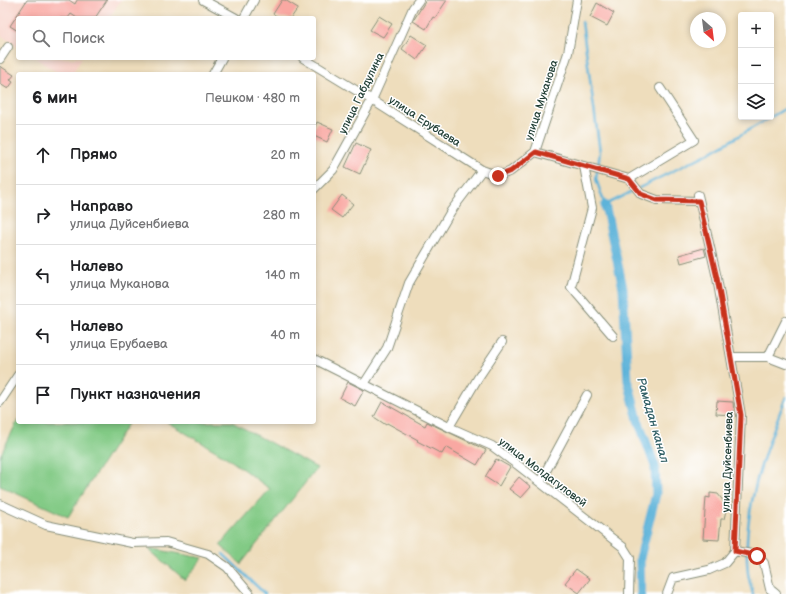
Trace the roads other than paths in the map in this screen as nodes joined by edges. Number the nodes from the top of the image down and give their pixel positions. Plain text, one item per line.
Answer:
1 (203, 0) edge
2 (254, 0) edge
3 (419, 0) edge
4 (577, 0) edge
5 (232, 16) edge
6 (245, 16) edge
7 (8, 47) dead end
8 (0, 59) edge
9 (221, 60) edge
10 (306, 60) edge
11 (214, 72) edge
12 (660, 88) dead end
13 (372, 100) junction
14 (536, 152) junction
15 (584, 166) junction
16 (482, 170) junction
17 (629, 179) junction
18 (316, 187) edge
19 (786, 321) edge
20 (613, 336) dead end
21 (502, 342) dead end
22 (731, 357) junction
23 (768, 358) junction
24 (316, 360) edge
25 (786, 364) edge
26 (16, 379) edge
27 (364, 384) junction
28 (587, 395) dead end
29 (1, 400) edge
30 (449, 427) junction
31 (540, 482) junction
32 (0, 504) edge
33 (735, 551) junction
34 (250, 594) edge
35 (629, 594) edge
36 (667, 594) edge
37 (776, 594) edge

1 - 5 street
2 - 6 street
3 - 13 street, улица Габдулина
4 - 14 street, улица Муканова
7 - 8 street
9 - 11 street
10 - 13 street, улица Ерубаева
12 - 17 street
13 - 16 street, улица Ерубаева
13 - 18 street, улица Габдулина
14 - 15 street, улица Муканова
14 - 16 street, улица Ерубаева
15 - 17 street, улица Муканова
15 - 20 street
16 - 27 street
17 - 22 street, улица Дуйсенбиева
19 - 23 street
21 - 30 street
22 - 23 street
22 - 33 street, улица Дуйсенбиева
23 - 25 street
24 - 27 street, улица Молдагуловой
26 - 29 street
27 - 30 street, улица Молдагуловой
28 - 31 street
30 - 31 street, улица Молдагуловой
31 - 35 street, улица Молдагуловой
32 - 34 street
33 - 36 street
33 - 37 street

